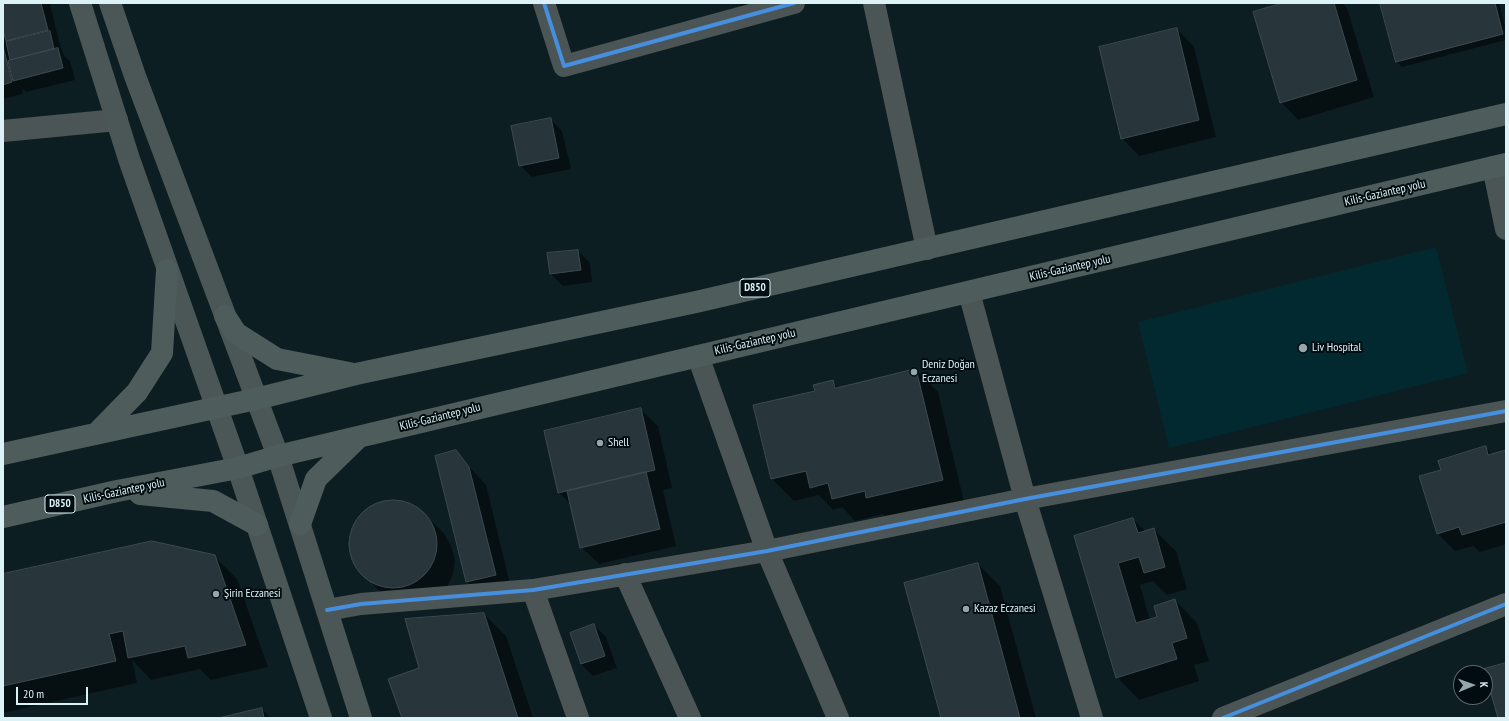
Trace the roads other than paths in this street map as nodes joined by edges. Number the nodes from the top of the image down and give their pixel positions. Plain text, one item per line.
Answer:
1 (80, 3) edge
2 (110, 3) edge
3 (544, 3) edge
4 (794, 3) edge
5 (874, 3) edge
6 (1506, 114) edge
7 (117, 120) junction
8 (3, 131) edge
9 (1500, 165) edge
10 (1506, 229) edge
11 (928, 249) junction
12 (167, 270) junction
13 (970, 292) junction
14 (225, 316) junction
15 (698, 356) junction
16 (356, 374) junction
17 (256, 399) junction
18 (216, 407) junction
19 (1506, 411) edge
20 (97, 433) junction
21 (359, 437) junction
22 (3, 454) edge
23 (278, 456) junction
24 (238, 468) junction
25 (117, 492) junction
26 (1025, 499) junction
27 (3, 518) edge
28 (300, 524) junction
29 (257, 525) junction
30 (767, 551) junction
31 (625, 574) junction
32 (533, 590) junction
33 (1506, 604) edge
34 (327, 610) junction
35 (321, 718) edge
36 (361, 718) edge
37 (578, 718) edge
38 (690, 718) edge
39 (838, 718) edge
40 (1092, 718) edge
41 (1223, 718) edge

1 - 7 main road
2 - 14 main road
3 - 4 street
5 - 11 street
6 - 11 highway, D850
7 - 8 street
7 - 12 main road
9 - 10 street
9 - 13 highway, Kilis-Gaziantep yolu / D850
11 - 16 highway, D850
12 - 18 main road
12 - 20 highway
13 - 15 highway, Kilis-Gaziantep yolu / D850
13 - 26 street
14 - 16 highway
14 - 17 main road
15 - 21 highway, Kilis-Gaziantep yolu / D850
15 - 30 street
16 - 17 highway, D850
17 - 18 highway, D850
17 - 23 main road
18 - 20 highway, D850
18 - 24 main road
19 - 26 street
20 - 22 highway, D850
21 - 23 highway, Kilis-Gaziantep yolu / D850
21 - 28 highway
23 - 24 highway, Kilis-Gaziantep yolu / D850
23 - 28 main road
24 - 25 highway, Kilis-Gaziantep yolu / D850
24 - 29 main road
25 - 27 highway, Kilis-Gaziantep yolu / D850
25 - 29 highway
26 - 30 street
26 - 40 street
28 - 34 main road
29 - 35 main road
30 - 31 street
30 - 39 street
31 - 32 street
31 - 38 street
32 - 34 street
32 - 37 street
33 - 41 street
34 - 36 main road

